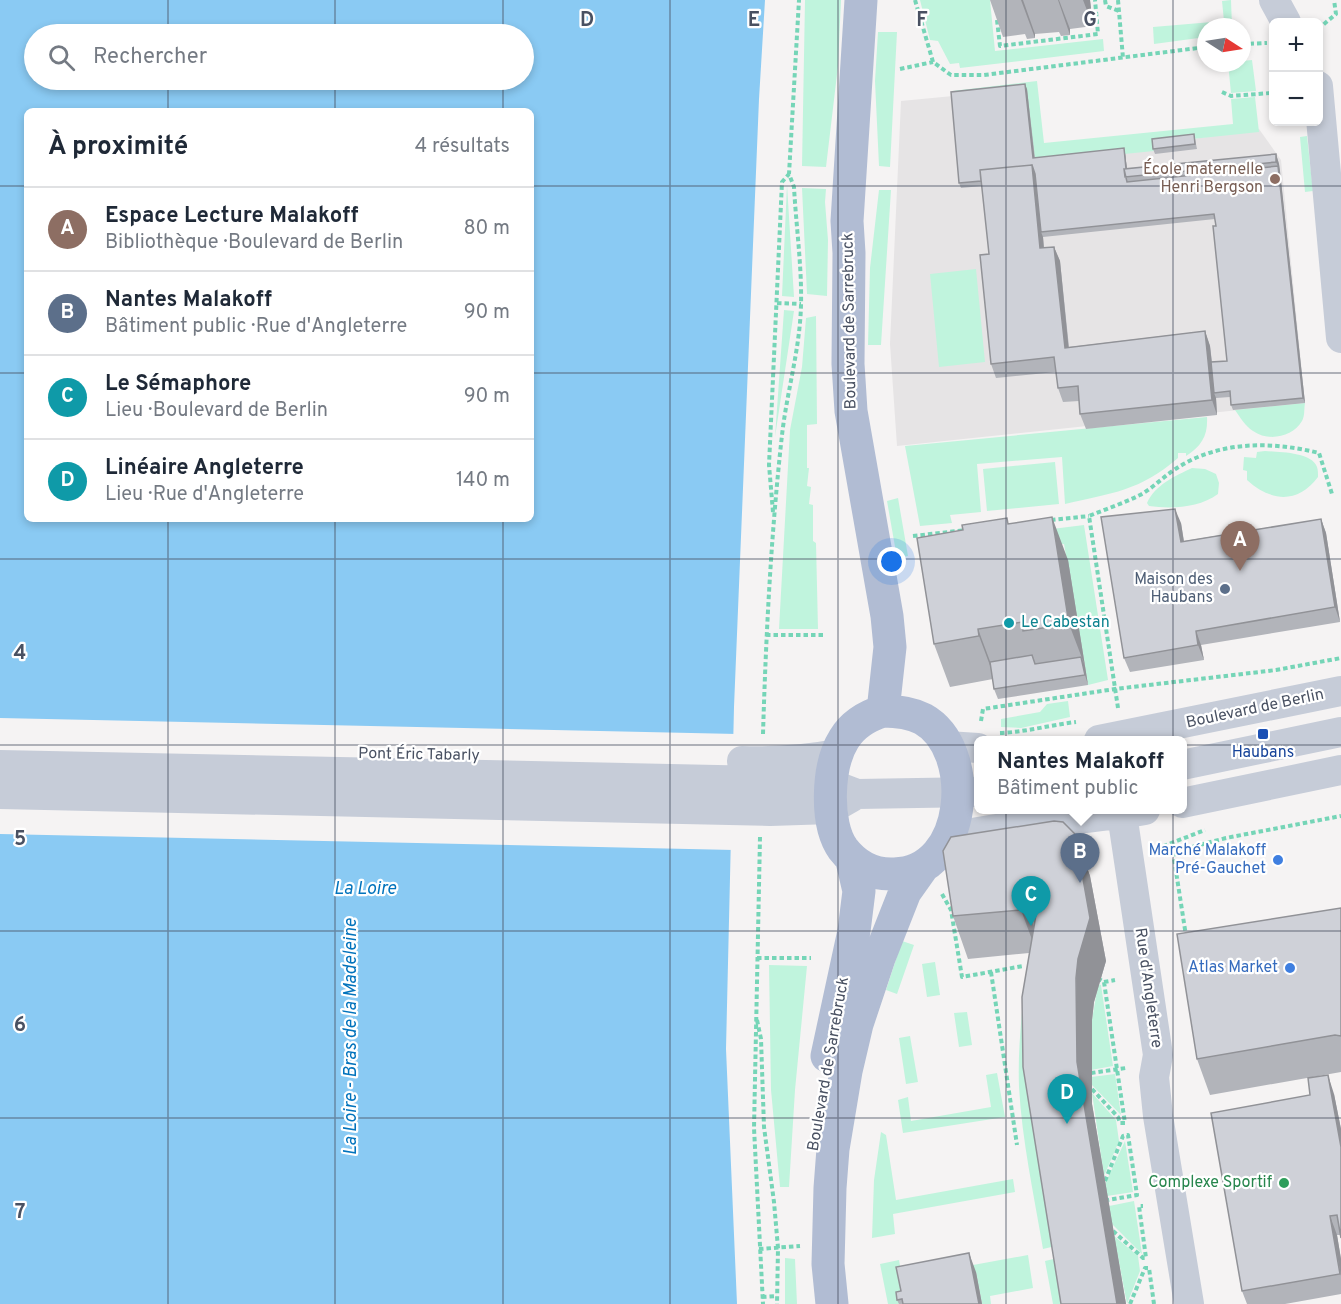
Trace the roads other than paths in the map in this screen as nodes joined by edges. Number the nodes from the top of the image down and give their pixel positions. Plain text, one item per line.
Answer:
1 (861, 0) edge
2 (1274, 0) edge
3 (1284, 18) edge
4 (1341, 79) edge
5 (1323, 81) edge
6 (1322, 126) edge
7 (1341, 338) edge
8 (1341, 691) edge
9 (883, 711) junction
10 (1341, 732) edge
11 (1120, 736) edge
12 (968, 741) edge
13 (0, 747) edge
14 (1187, 764) edge
15 (0, 765) edge
16 (1341, 770) edge
17 (769, 771) junction
18 (968, 792) edge
19 (0, 794) edge
20 (838, 794) junction
21 (1187, 802) edge
22 (0, 810) edge
23 (1116, 814) edge
24 (1133, 814) edge
25 (770, 818) junction
26 (948, 838) junction
27 (852, 861) junction
28 (922, 868) junction
29 (811, 1304) edge
30 (831, 1304) edge
31 (1189, 1304) edge

1 - 9 main road, Boulevard de Sarrebruck
2 - 3 street
4 - 5 street
6 - 7 street
8 - 11 street, Boulevard de Berlin
9 - 12 main road
9 - 20 main road
10 - 14 street
12 - 18 main road
13 - 17 street, Pont Éric Tabarly
15 - 17 street
16 - 21 street
17 - 20 street, Pont Éric Tabarly
18 - 20 street
18 - 26 main road
19 - 25 street
20 - 25 street
20 - 27 main road, Boulevard de Sarrebruck
22 - 25 street
23 - 26 street
24 - 31 street, Rue d'Angleterre
26 - 28 main road, Boulevard de Sarrebruck
27 - 28 main road
27 - 29 main road, Boulevard de Sarrebruck
28 - 30 main road, Boulevard de Sarrebruck

